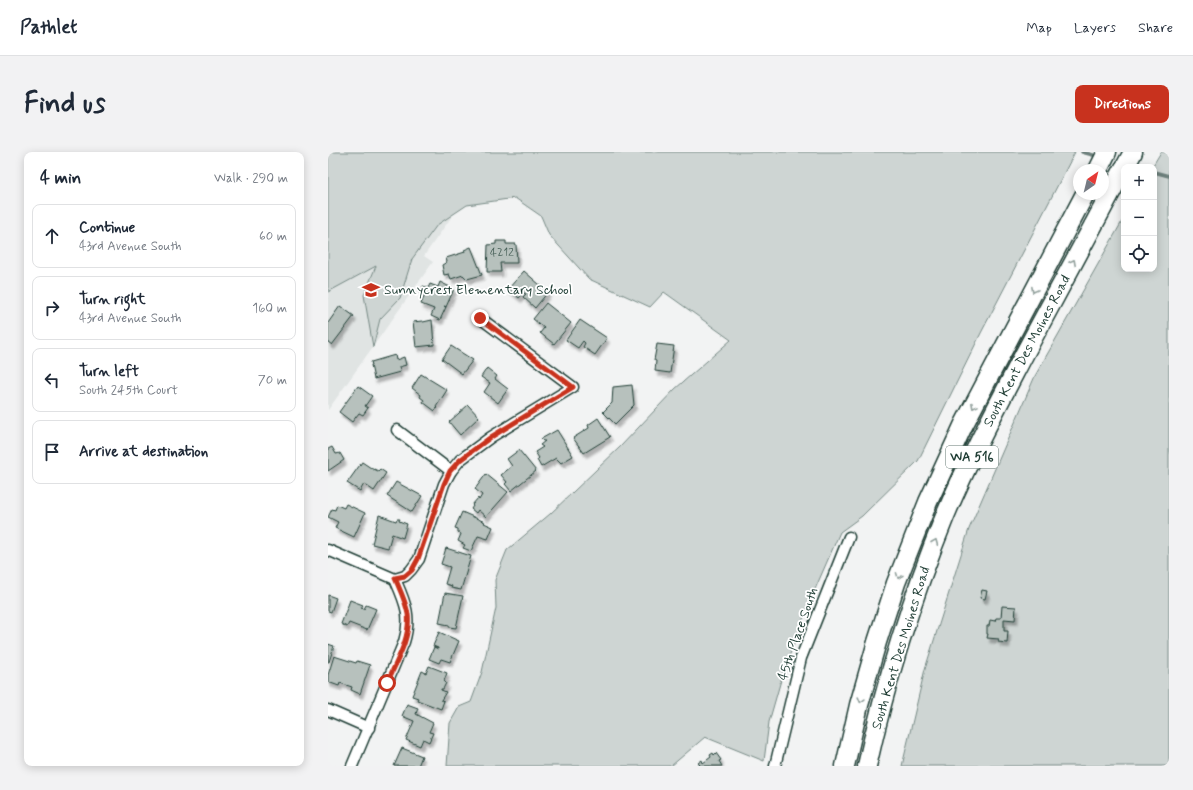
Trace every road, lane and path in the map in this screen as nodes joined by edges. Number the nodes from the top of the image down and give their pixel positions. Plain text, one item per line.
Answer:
1 (1107, 152) edge
2 (1133, 152) edge
3 (1101, 164) edge
4 (1126, 164) edge
5 (1121, 174) edge
6 (1082, 200) edge
7 (480, 318) dead end
8 (397, 430) dead end
9 (450, 471) junction
10 (849, 537) dead end
11 (328, 550) edge
12 (395, 578) junction
13 (328, 710) edge
14 (369, 728) junction
15 (352, 766) edge
16 (774, 766) edge
17 (845, 766) edge
18 (867, 766) edge

1 - 3 highway
2 - 4 highway, South Kent Des Moines Road / WA 516
18 -> 5 highway, South Kent Des Moines Road / WA 516
6 -> 17 highway, South Kent Des Moines Road / WA 516
7 - 9 street
8 - 9 street
9 - 12 street
10 - 16 street, 45th Place South
11 - 12 street
12 - 14 street
13 - 14 street
14 - 15 street

